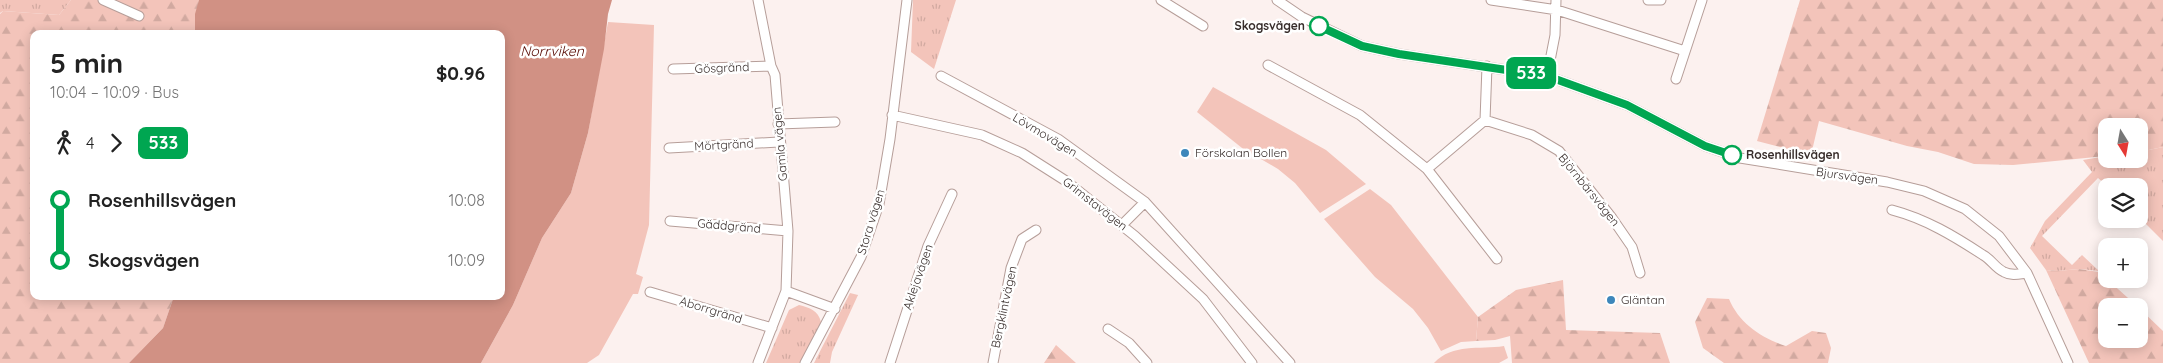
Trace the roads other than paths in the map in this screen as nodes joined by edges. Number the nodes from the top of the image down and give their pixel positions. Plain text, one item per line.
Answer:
1 (103, 0) edge
2 (758, 0) edge
3 (907, 0) edge
4 (1161, 0) edge
5 (1277, 0) edge
6 (1491, 0) edge
7 (1556, 0) edge
8 (1648, 0) edge
9 (1661, 0) edge
10 (1702, 0) edge
11 (1557, 10) junction
12 (139, 16) dead end
13 (1204, 26) dead end
14 (1685, 51) junction
15 (1268, 65) dead end
16 (771, 66) junction
17 (1487, 66) junction
18 (673, 69) dead end
19 (941, 76) dead end
20 (1547, 76) junction
21 (1676, 79) dead end
22 (892, 115) junction
23 (1485, 120) junction
24 (835, 122) dead end
25 (778, 124) junction
26 (779, 142) junction
27 (669, 148) dead end
28 (1427, 169) junction
29 (952, 194) dead end
30 (1145, 202) junction
31 (1892, 210) dead end
32 (670, 221) dead end
33 (1122, 225) junction
34 (788, 230) junction
35 (1036, 230) dead end
36 (1496, 260) dead end
37 (1640, 273) dead end
38 (2027, 273) junction
39 (786, 291) junction
40 (650, 292) dead end
41 (835, 309) junction
42 (772, 328) junction
43 (1108, 329) dead end
44 (758, 363) edge
45 (805, 363) edge
46 (890, 363) edge
47 (993, 363) edge
48 (1147, 363) edge
49 (1252, 363) edge
50 (1290, 363) edge
51 (2068, 363) edge

1 - 12 street
2 - 16 street, Gamla vägen
3 - 22 street, Stora vägen
4 - 13 street
5 - 17 street, Bjursvägen
6 - 11 street
7 - 11 street
8 - 9 street
10 - 14 street
11 - 14 street
11 - 20 street
14 - 21 street
15 - 28 street
16 - 18 street, Gösgränd
16 - 25 street, Gamla vägen
17 - 20 street, Bjursvägen
17 - 23 street
19 - 30 street, Lövmovägen
20 - 38 street, Bjursvägen
22 - 33 street, Grimstavägen
22 - 41 street, Stora vägen
23 - 28 street
23 - 37 street, Björnbärsvägen
24 - 25 street
25 - 26 street, Gamla vägen
26 - 27 street, Mörtgränd
26 - 34 street, Gamla vägen
28 - 36 street
29 - 46 street, Aklejavägen
30 - 33 street
30 - 50 street, Lövmovägen
31 - 38 street
32 - 34 street, Gäddgränd
33 - 49 street, Grimstavägen
34 - 39 street, Gamla vägen
35 - 47 street, Bergklintvägen
38 - 51 street, Bjursvägen
39 - 41 street
39 - 42 street
40 - 42 street, Aborrgränd
41 - 45 street, Stora vägen
42 - 44 street
43 - 48 street

